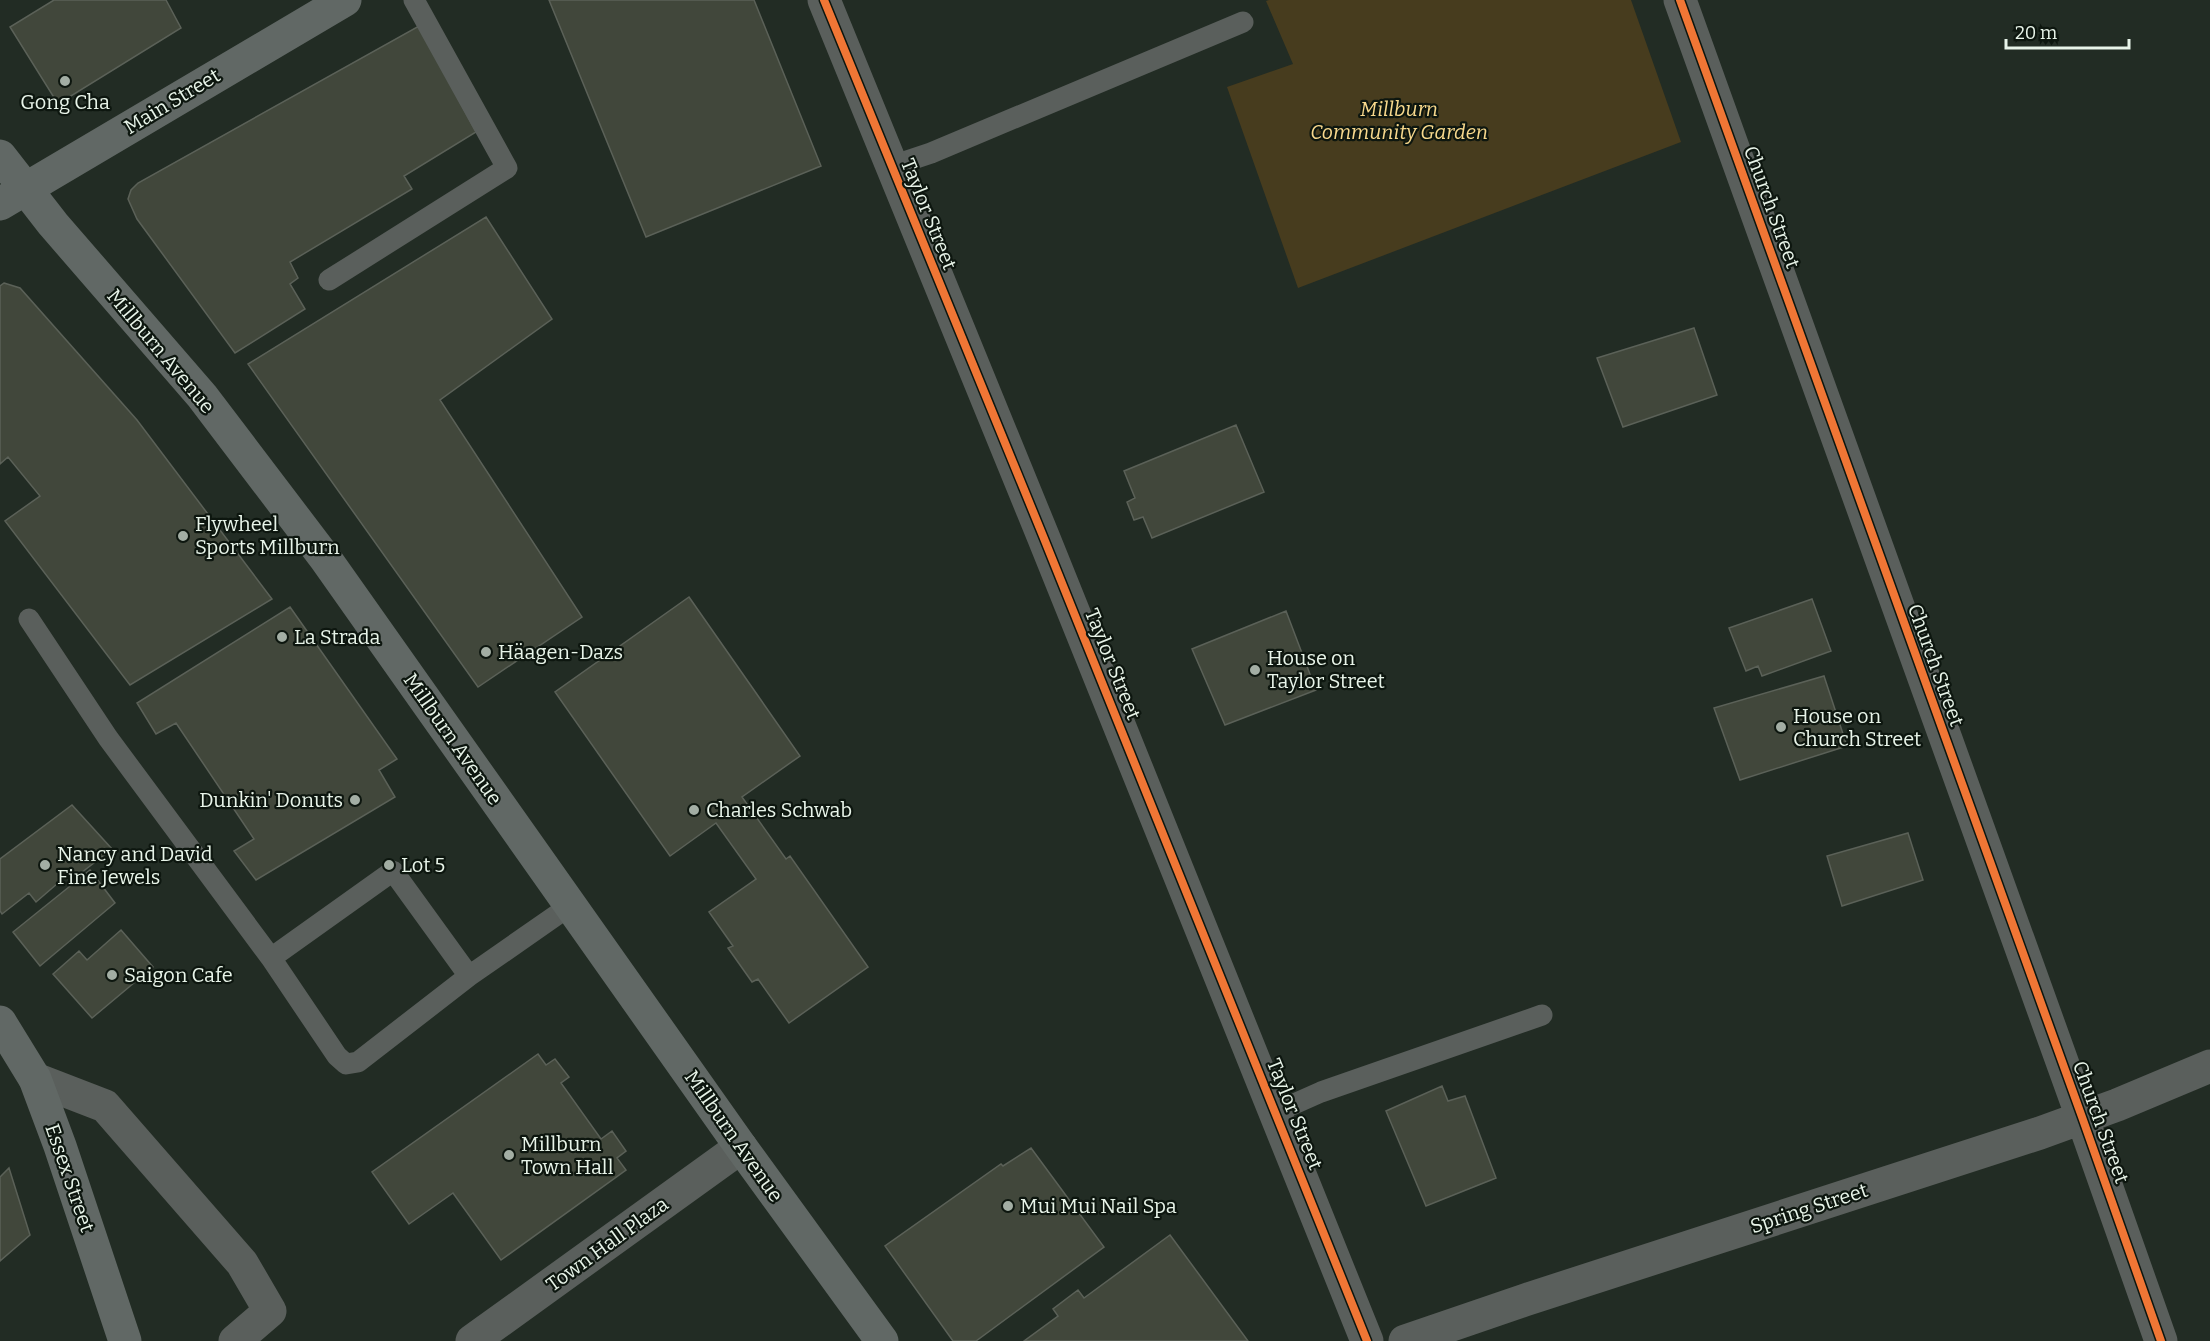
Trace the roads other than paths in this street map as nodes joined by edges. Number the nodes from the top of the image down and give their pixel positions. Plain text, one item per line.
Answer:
1 (345, 0) edge
2 (414, 0) edge
3 (824, 0) edge
4 (1680, 0) edge
5 (1243, 22) dead end
6 (0, 156) edge
7 (892, 166) junction
8 (12, 196) edge
9 (329, 280) dead end
10 (29, 619) dead end
11 (571, 905) junction
12 (271, 958) junction
13 (469, 976) junction
14 (1542, 1015) dead end
15 (0, 1022) edge
16 (2210, 1066) edge
17 (35, 1079) junction
18 (1276, 1112) junction
19 (2082, 1117) junction
20 (741, 1147) junction
21 (125, 1341) edge
22 (235, 1341) edge
23 (472, 1341) edge
24 (882, 1341) edge
25 (1367, 1341) edge
26 (1405, 1341) edge
27 (2161, 1341) edge

1 - 8 main road, Main Street
2 - 9 lane
3 - 7 street, Taylor Street
4 - 19 street, Church Street
5 - 7 lane
6 - 8 main road, Millburn Avenue
7 - 18 street, Taylor Street
8 - 11 main road, Millburn Avenue
10 - 12 lane
11 - 13 lane
11 - 20 main road, Millburn Avenue
12 - 13 lane
12 - 13 lane
14 - 18 lane
15 - 17 main road, Essex Street
16 - 19 street, Spring Street
17 - 21 main road, Essex Street
17 - 22 street
18 - 25 street, Taylor Street
19 - 26 street, Spring Street
19 - 27 street, Church Street
20 - 23 street, Town Hall Plaza
20 - 24 main road, Millburn Avenue

